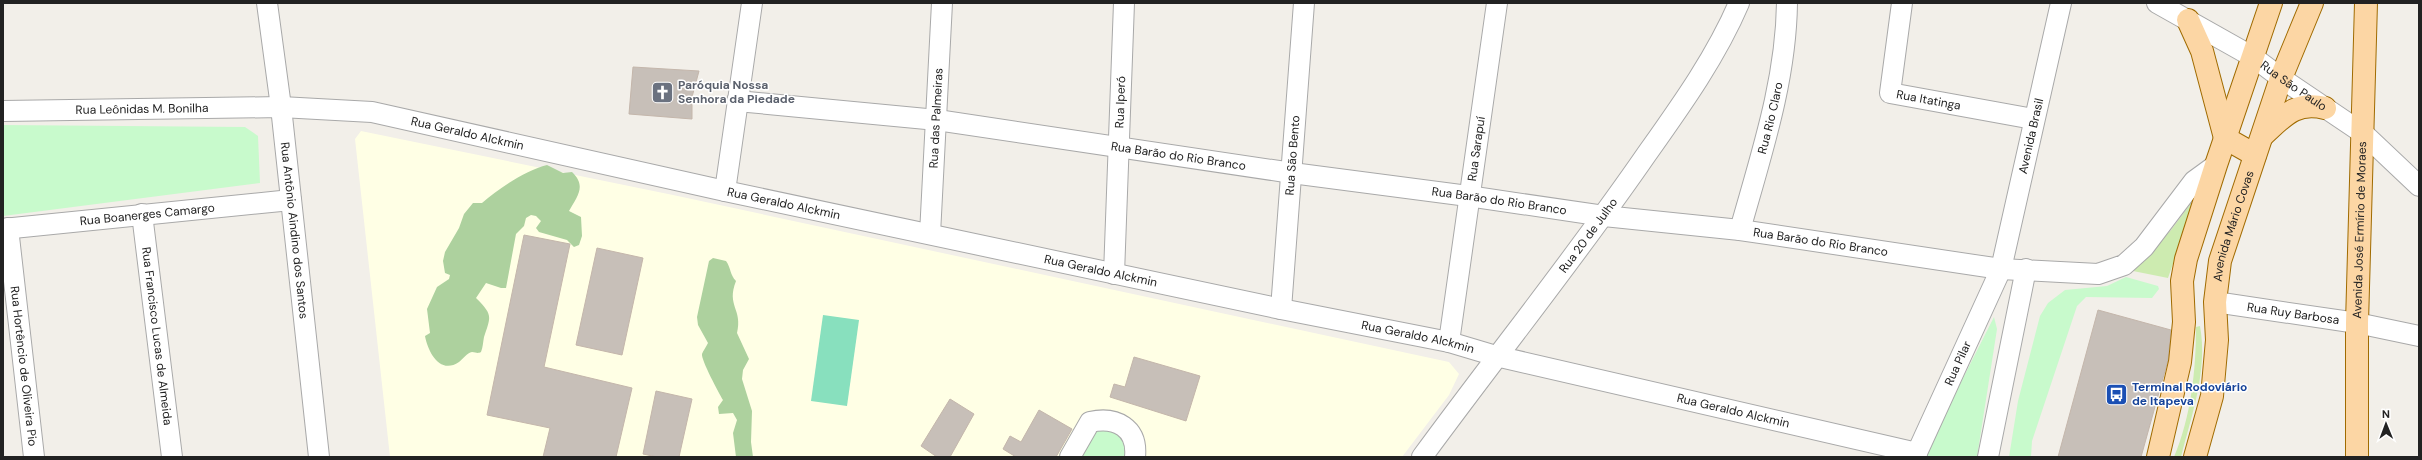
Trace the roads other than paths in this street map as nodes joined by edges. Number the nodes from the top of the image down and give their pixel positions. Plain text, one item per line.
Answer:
1 (267, 3) edge
2 (752, 3) edge
3 (942, 3) edge
4 (1124, 3) edge
5 (1304, 3) edge
6 (1497, 3) edge
7 (1739, 3) edge
8 (1787, 3) edge
9 (1902, 3) edge
10 (2061, 3) edge
11 (2157, 3) edge
12 (2271, 3) edge
13 (2312, 3) edge
14 (2366, 3) edge
15 (2188, 20) junction
16 (2253, 57) junction
17 (2281, 78) junction
18 (737, 101) junction
19 (281, 107) junction
20 (2325, 108) junction
21 (3, 111) edge
22 (2034, 119) junction
23 (937, 120) junction
24 (2364, 134) junction
25 (2225, 138) junction
26 (2258, 145) junction
27 (1118, 149) junction
28 (2216, 165) junction
29 (1292, 174) junction
30 (2419, 186) edge
31 (725, 191) junction
32 (1468, 196) junction
33 (291, 200) junction
34 (142, 214) junction
35 (1604, 216) junction
36 (6, 228) edge
37 (1740, 230) junction
38 (930, 234) junction
39 (2000, 269) junction
40 (2026, 269) junction
41 (1114, 274) junction
42 (2215, 302) junction
43 (1281, 309) junction
44 (2357, 323) junction
45 (2419, 336) edge
46 (1449, 342) junction
47 (1496, 356) junction
48 (1916, 455) edge
49 (34, 457) edge
50 (172, 457) edge
51 (319, 457) edge
52 (1070, 457) edge
53 (1135, 457) edge
54 (1422, 457) edge
55 (1988, 457) edge
56 (2158, 457) edge
57 (2195, 457) edge
58 (2357, 457) edge

1 - 19 street, Rua Antônio Aindino dos Santos
2 - 18 street
3 - 23 street, Rua das Palmeiras
4 - 27 street, Rua Iperó
5 - 29 street, Rua São Bento
6 - 32 street, Rua Sarapuí
7 - 35 street, Rua 20 de Julho
8 - 37 street, Rua Rio Claro
9 - 22 street, Rua Itatinga
10 - 22 street, Avenida Brasil
11 - 15 street, Rua São Paulo
12 - 16 main road
13 - 17 main road, Avenida Mário Covas
14 - 24 main road, Avenida José Ermírio de Moraes
15 - 16 street, Rua São Paulo
15 - 25 main road
16 - 17 street, Rua São Paulo
16 - 25 main road
17 - 20 street, Rua São Paulo
17 - 26 main road, Avenida Mário Covas
18 - 23 street, Rua Barão do Rio Branco
18 - 31 street
19 - 21 street, Rua Leônidas M. Bonilha
19 - 31 street, Rua Geraldo Alckmin
19 - 33 street, Rua Antônio Aindino dos Santos
20 - 24 street, Rua São Paulo
20 - 26 main road
22 - 39 street, Avenida Brasil
23 - 27 street, Rua Barão do Rio Branco
23 - 38 street, Rua das Palmeiras
24 - 30 street, Rua São Paulo
24 - 44 main road, Avenida José Ermírio de Moraes
25 - 26 main road
25 - 28 main road
26 - 42 main road, Avenida Mário Covas
27 - 29 street, Rua Barão do Rio Branco
27 - 41 street, Rua Iperó
28 - 40 street, Rua Barão do Rio Branco
28 - 56 main road
29 - 32 street, Rua Barão do Rio Branco
29 - 43 street, Rua São Bento
31 - 38 street, Rua Geraldo Alckmin
32 - 35 street, Rua Barão do Rio Branco
32 - 46 street, Rua Sarapuí
33 - 34 street, Rua Boanerges Camargo
33 - 51 street, Rua Antônio Aindino dos Santos
34 - 36 street, Rua Boanerges Camargo
34 - 50 street, Rua Francisco Lucas de Almeida
35 - 37 street, Rua Barão do Rio Branco
35 - 47 street, Rua 20 de Julho
36 - 49 street, Rua Hortêncio de Oliveira Pio
37 - 39 street, Rua Barão do Rio Branco
38 - 41 street, Rua Geraldo Alckmin
39 - 40 street, Rua Barão do Rio Branco
39 - 48 street, Rua Pilar
40 - 55 street
41 - 43 street, Rua Geraldo Alckmin
42 - 44 street, Rua Ruy Barbosa
42 - 57 main road, Avenida Mário Covas
43 - 46 street, Rua Geraldo Alckmin
44 - 45 street, Rua Ruy Barbosa
44 - 58 main road, Avenida José Ermírio de Moraes
46 - 47 street, Rua Geraldo Alckmin
47 - 48 street, Rua Geraldo Alckmin
47 - 54 street, Rua 20 de Julho
52 - 53 street

